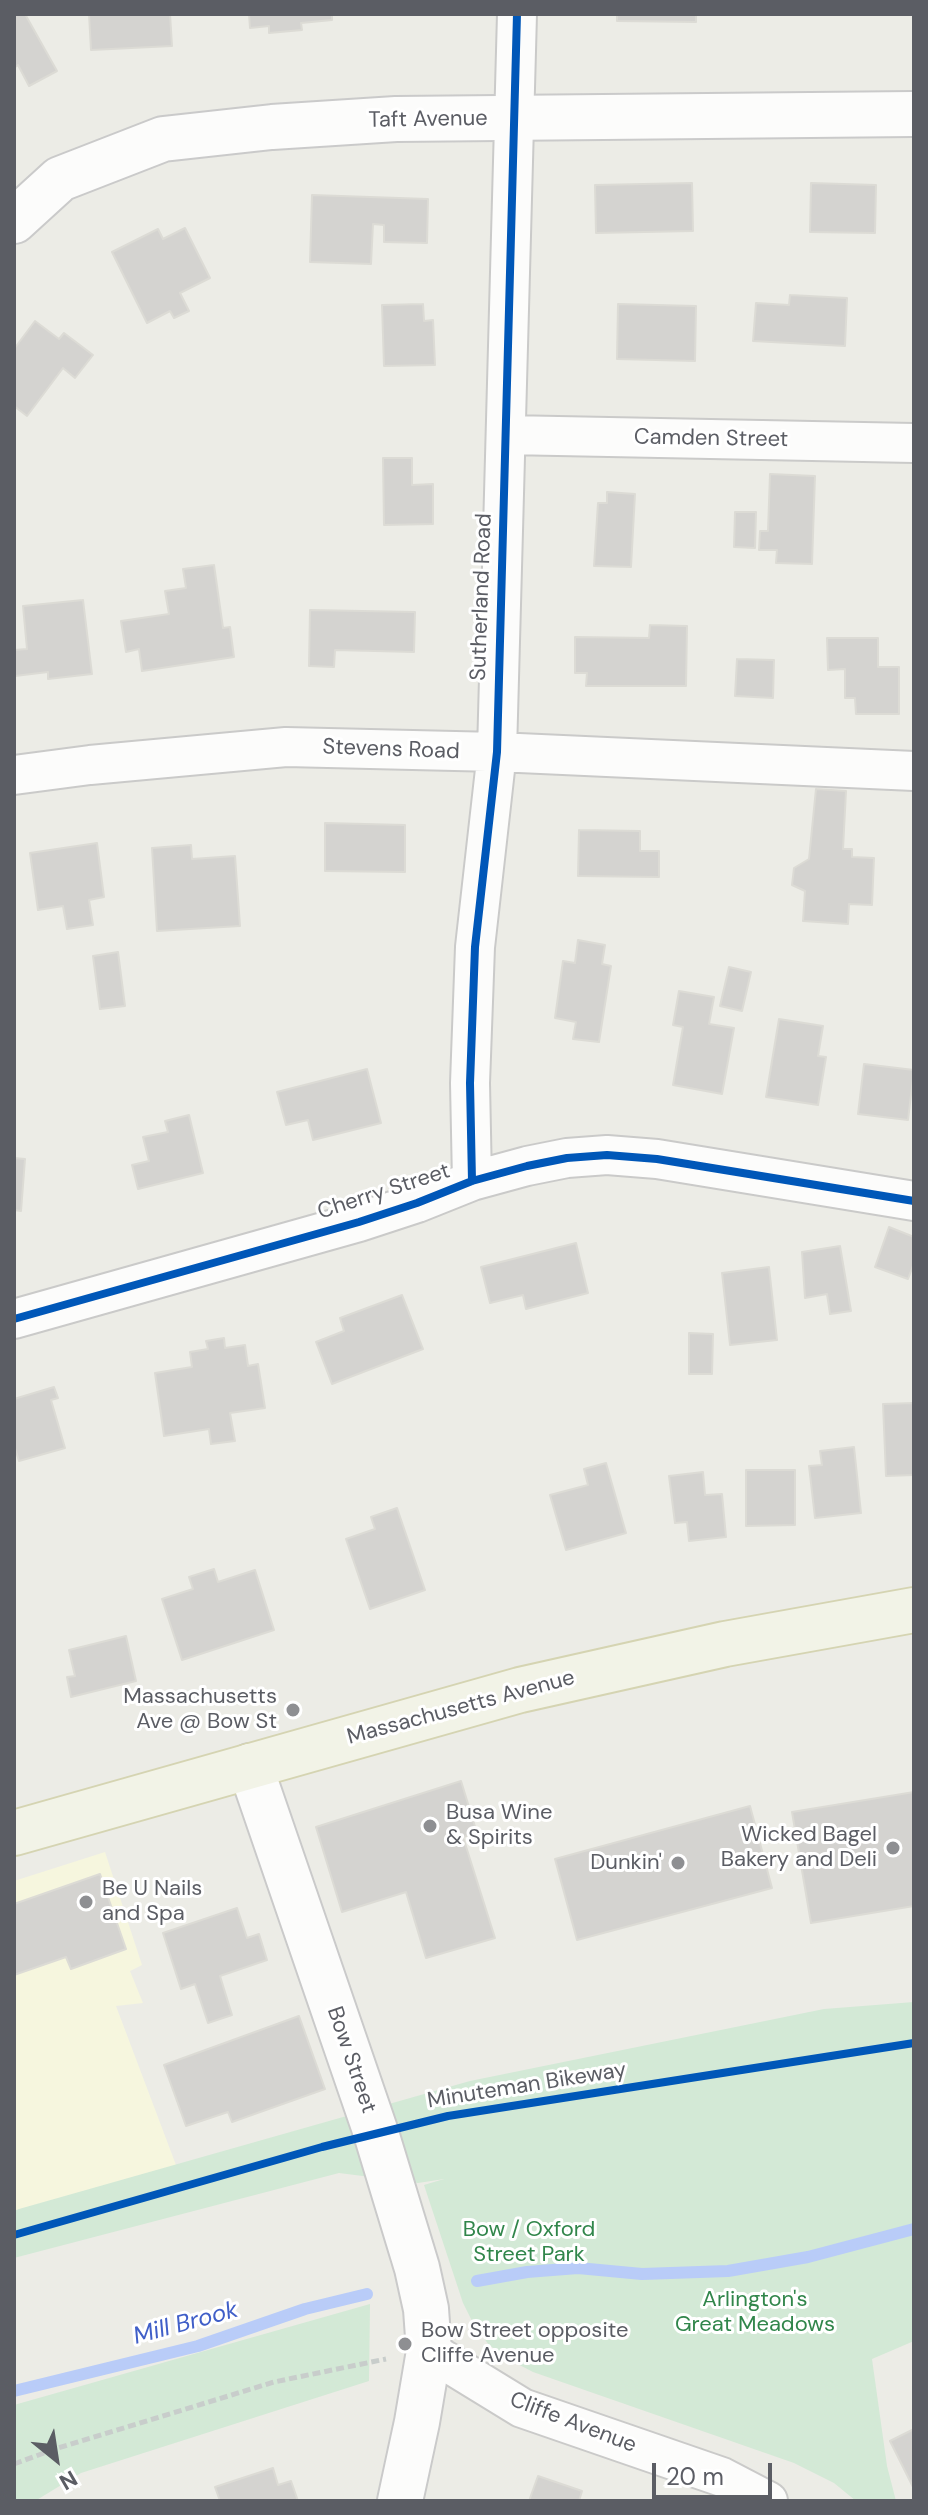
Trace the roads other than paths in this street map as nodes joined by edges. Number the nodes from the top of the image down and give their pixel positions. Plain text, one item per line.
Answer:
1 (517, 14) edge
2 (914, 114) edge
3 (515, 119) junction
4 (14, 221) edge
5 (507, 435) junction
6 (914, 443) edge
7 (497, 752) junction
8 (914, 771) edge
9 (14, 775) edge
10 (472, 1181) junction
11 (914, 1201) edge
12 (14, 1319) edge
13 (914, 1610) edge
14 (250, 1766) junction
15 (14, 1833) edge
16 (429, 2351) junction
17 (400, 2501) edge
18 (768, 2501) edge

1 - 3 street, Sutherland Road
2 - 3 street, Taft Avenue
3 - 4 street, Taft Avenue
3 - 5 street, Sutherland Road
5 - 6 street, Camden Street
5 - 7 street, Sutherland Road
7 - 8 street, Stevens Road
7 - 9 street, Stevens Road
7 - 10 street, Sutherland Road
10 - 11 street, Cherry Street
10 - 12 street, Cherry Street
13 - 14 main road, Massachusetts Avenue
14 - 15 main road, Massachusetts Avenue
14 - 16 street, Bow Street
16 - 17 street, Bow Street
16 - 18 street, Cliffe Avenue

